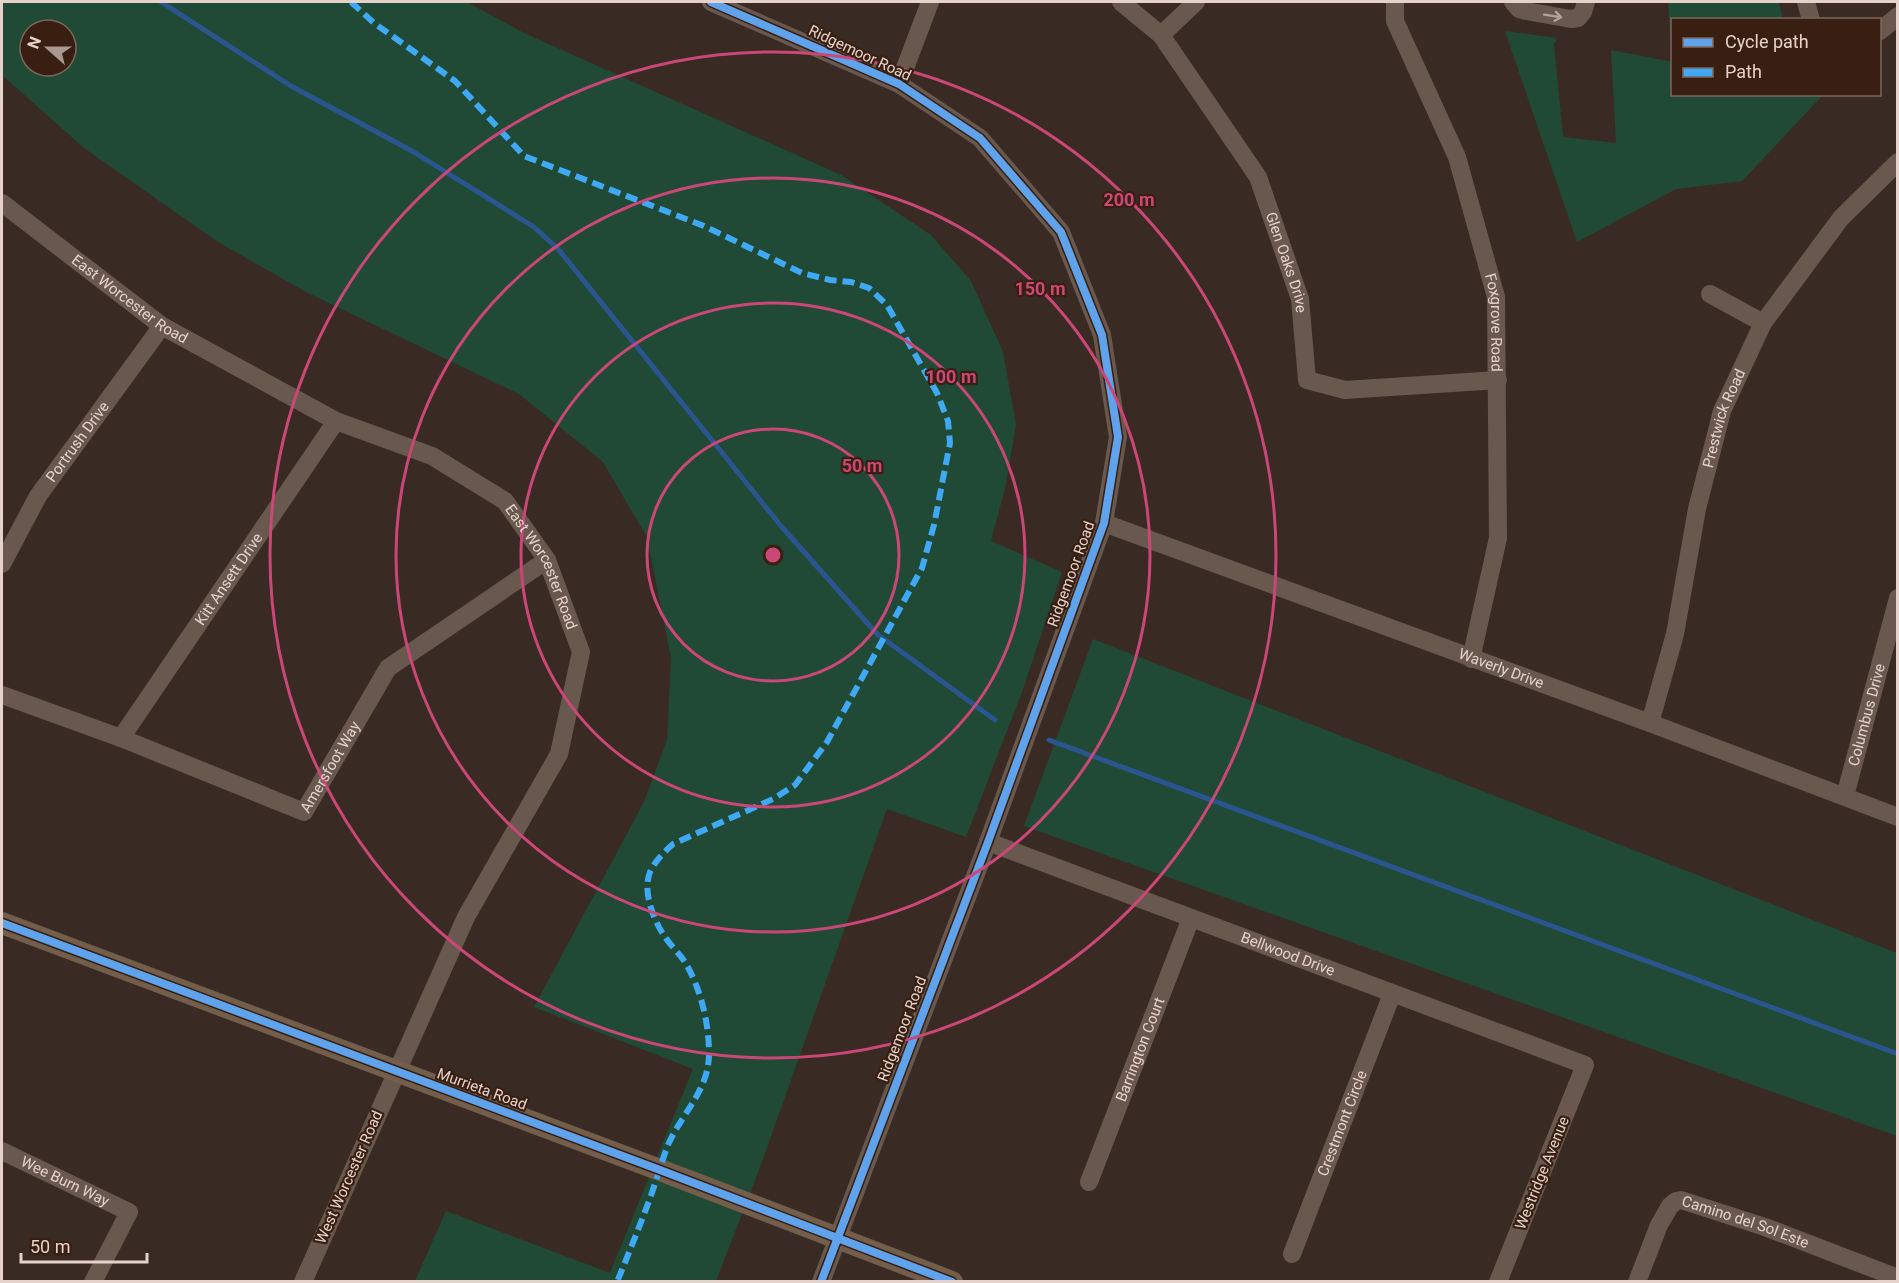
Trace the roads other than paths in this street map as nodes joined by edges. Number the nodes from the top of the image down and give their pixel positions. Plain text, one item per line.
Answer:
1 (711, 2) edge
2 (930, 2) edge
3 (1121, 2) edge
4 (1196, 2) edge
5 (1395, 2) edge
6 (1513, 2) edge
7 (1586, 2) edge
8 (1806, 2) edge
9 (1898, 16) edge
10 (1810, 18) edge
11 (1881, 30) edge
12 (1161, 35) junction
13 (899, 84) junction
14 (1898, 162) edge
15 (4, 210) edge
16 (1710, 294) dead end
17 (1763, 323) junction
18 (162, 326) junction
19 (1498, 380) junction
20 (336, 421) junction
21 (1104, 524) junction
22 (547, 560) junction
23 (2, 564) edge
24 (1898, 598) edge
25 (1471, 659) junction
26 (2, 695) edge
27 (1650, 723) junction
28 (121, 738) junction
29 (1845, 796) junction
30 (1898, 817) edge
31 (988, 842) junction
32 (1191, 918) junction
33 (2, 923) edge
34 (1392, 994) junction
35 (1586, 1065) joint
36 (395, 1072) junction
37 (2, 1151) edge
38 (1089, 1182) dead end
39 (837, 1238) junction
40 (1292, 1254) dead end
41 (1898, 1278) edge
42 (93, 1281) edge
43 (303, 1281) edge
44 (821, 1281) edge
45 (952, 1281) edge
46 (1498, 1281) edge
47 (1636, 1281) edge

1 - 13 street, Ridgemoor Road
2 - 13 street
3 - 12 street, Glen Oaks Drive
4 - 12 street
5 - 19 street, Foxgrove Road
6 -> 7 street
8 - 10 street
9 - 11 street
12 - 19 street, Glen Oaks Drive
13 - 21 street, Ridgemoor Road
14 - 17 street, Prestwick Road
15 - 18 street, East Worcester Road
16 - 17 street
17 - 27 street, Prestwick Road
18 - 20 street, East Worcester Road
18 - 23 street, Portrush Drive
19 - 25 street, Foxgrove Road
20 - 22 street, East Worcester Road
20 - 28 street, Kitt Ansett Drive
21 - 25 street, Waverly Drive
21 - 31 street, Ridgemoor Road
22 - 28 street, Amersfoot Way
22 - 36 street, East Worcester Road
24 - 29 street, Columbus Drive
25 - 27 street, Waverly Drive
26 - 28 street, Amersfoot Way
27 - 29 street, Waverly Drive
29 - 30 street, Waverly Drive
31 - 32 street, Bellwood Drive
31 - 39 street, Ridgemoor Road
32 - 34 street, Bellwood Drive
32 - 38 street, Barrington Court
33 - 36 main road, Murrieta Road
34 - 35 street, Bellwood Drive
34 - 40 street, Crestmont Circle
35 - 46 street, Westridge Avenue
36 - 39 main road, Murrieta Road
36 - 43 street, West Worcester Road
37 - 42 street, Wee Burn Way
39 - 44 street, Ridgemoor Road
39 - 45 main road, Murrieta Road
41 - 47 street, Camino del Sol Este

